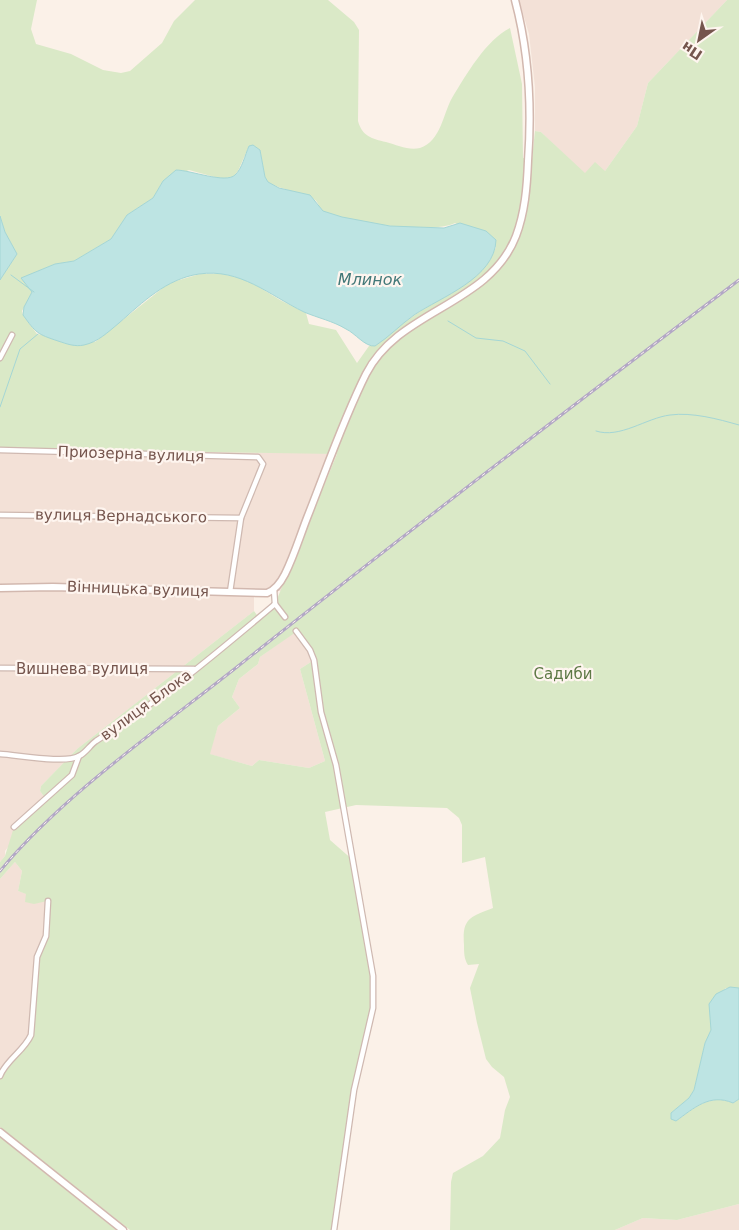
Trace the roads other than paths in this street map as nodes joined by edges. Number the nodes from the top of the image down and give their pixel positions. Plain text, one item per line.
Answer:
1 (514, 0) edge
2 (12, 335) dead end
3 (0, 358) edge
4 (0, 450) edge
5 (0, 515) edge
6 (242, 518) junction
7 (0, 588) edge
8 (274, 589) junction
9 (230, 592) junction
10 (275, 604) junction
11 (285, 617) dead end
12 (296, 631) dead end
13 (0, 668) edge
14 (194, 669) junction
15 (0, 754) edge
16 (79, 756) junction
17 (14, 827) dead end
18 (48, 901) dead end
19 (1, 1073) edge
20 (0, 1132) edge
21 (123, 1230) edge
22 (334, 1230) edge

1 - 8 street
2 - 3 street
4 - 6 street, Приозерна вулиця
5 - 6 street, вулиця Вернадського
6 - 9 street
7 - 9 street, Вінницька вулиця
8 - 9 street, Вінницька вулиця
8 - 10 street
10 - 11 street
10 - 14 street, вулиця Блока
12 - 22 street
13 - 14 street, Вишнева вулиця
14 - 16 street, вулиця Блока
15 - 16 street
16 - 17 street
18 - 19 street
20 - 21 street

